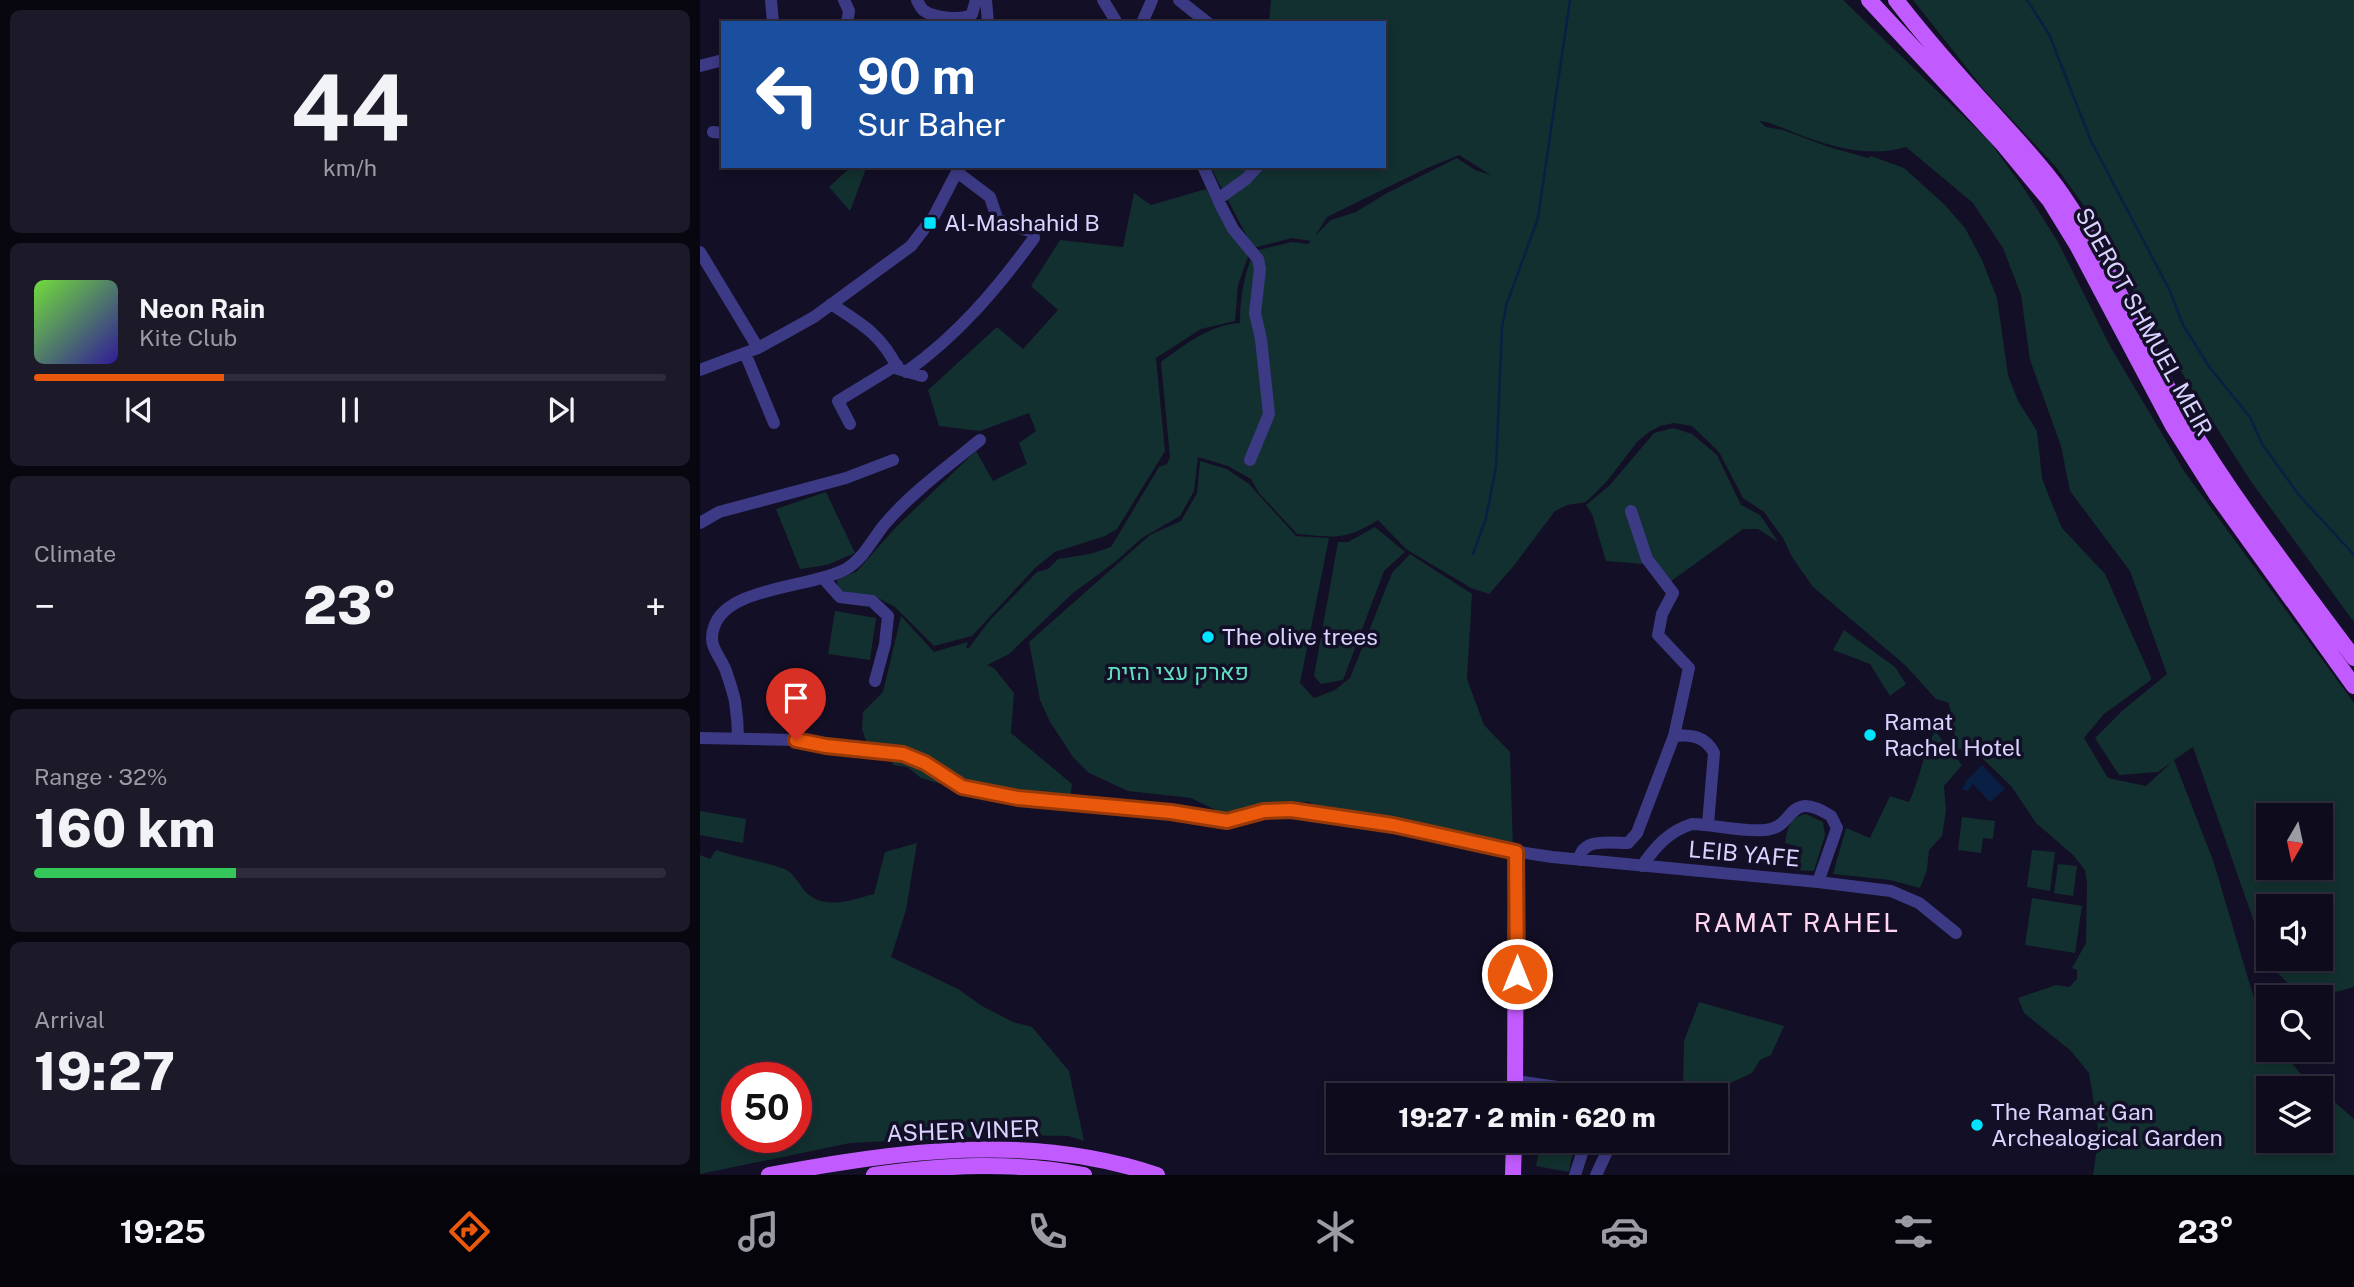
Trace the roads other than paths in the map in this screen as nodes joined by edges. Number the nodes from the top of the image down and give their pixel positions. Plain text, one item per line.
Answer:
1 (771, 0) edge
2 (844, 0) edge
3 (918, 0) edge
4 (976, 0) edge
5 (986, 0) edge
6 (1103, 0) edge
7 (1152, 0) edge
8 (1179, 0) edge
9 (1869, 0) edge
10 (1896, 0) edge
11 (773, 21) edge
12 (847, 21) edge
13 (988, 21) edge
14 (1117, 21) edge
15 (1143, 21) edge
16 (1205, 21) edge
17 (721, 61) edge
18 (700, 66) edge
19 (1204, 168) edge
20 (1256, 168) edge
21 (959, 169) edge
22 (1217, 199) junction
23 (702, 261) edge
24 (831, 304) junction
25 (758, 348) junction
26 (745, 353) junction
27 (901, 369) junction
28 (700, 370) edge
29 (922, 376) dead end
30 (774, 423) dead end
31 (850, 424) dead end
32 (980, 440) dead end
33 (893, 460) dead end
34 (1250, 460) dead end
35 (1631, 511) dead end
36 (700, 523) edge
37 (823, 578) junction
38 (2354, 658) edge
39 (875, 681) dead end
40 (2354, 686) edge
41 (1674, 736) junction
42 (700, 738) edge
43 (738, 738) junction
44 (1708, 824) junction
45 (1516, 852) junction
46 (1578, 860) junction
47 (1642, 866) junction
48 (1818, 882) junction
49 (1956, 933) dead end
50 (1516, 1083) edge
51 (1514, 1153) edge
52 (1582, 1153) edge
53 (1606, 1153) edge
54 (970, 1165) junction
55 (913, 1173) edge
56 (769, 1175) edge
57 (874, 1175) edge
58 (956, 1175) edge
59 (1084, 1175) edge
60 (1157, 1175) edge
61 (1513, 1175) edge
62 (1575, 1175) edge
63 (1596, 1175) edge

1 - 11 street
2 - 12 street
3 - 4 street
5 - 13 street
6 - 14 street
7 - 15 street
8 - 16 street
9 - 40 main road, SDEROT SHMUEL MEIR
10 - 38 main road, SDEROT SHMUEL MEIR
17 - 18 street
19 - 22 street
20 - 22 street
21 - 24 street
21 - 27 street
22 - 34 street
23 - 25 street
24 - 25 street
24 - 27 street
25 - 26 street
26 - 28 street
26 - 30 street
27 - 29 street
27 - 31 street
32 - 37 street
33 - 36 street
35 - 41 street
37 - 39 street
37 - 43 street
41 - 44 street
41 - 46 street
42 - 43 street, LEIB YAFE
43 - 45 street, LEIB YAFE
44 - 47 street
44 - 48 street
45 - 46 street, LEIB YAFE
45 - 50 main road
46 - 47 street, LEIB YAFE
47 - 48 street, LEIB YAFE
48 - 49 street, LEIB YAFE
51 - 61 main road
52 - 62 street
53 - 63 street
54 - 55 main road, ASHER VINER
54 - 58 street
54 - 59 main road, ASHER VINER
55 - 57 main road, ASHER VINER
56 - 60 main road, ASHER VINER

